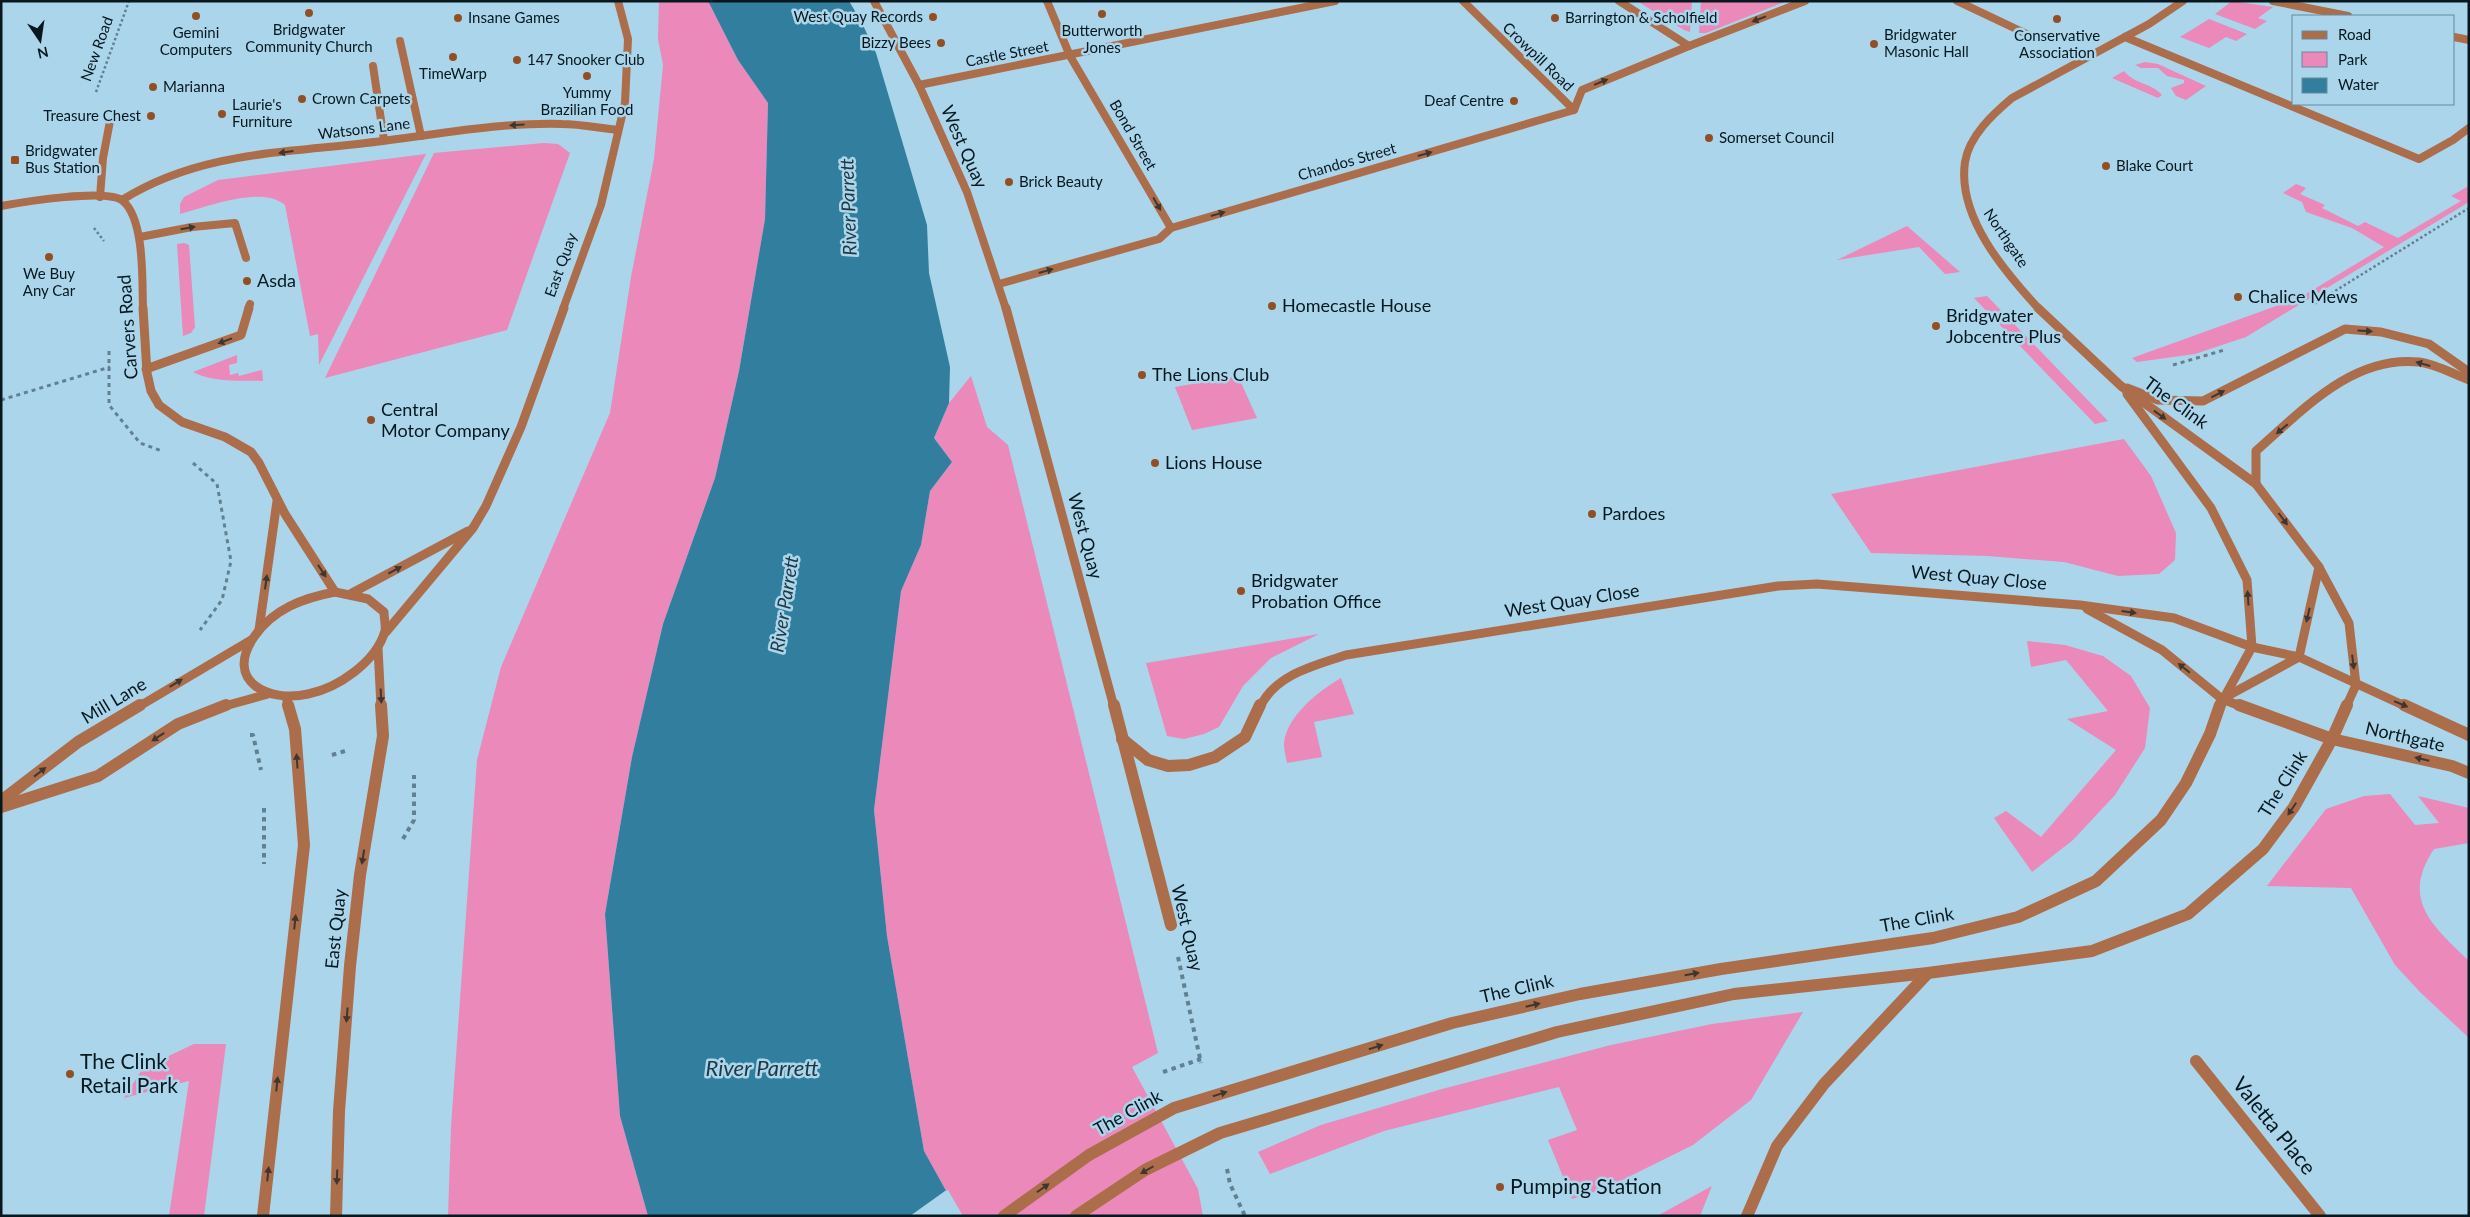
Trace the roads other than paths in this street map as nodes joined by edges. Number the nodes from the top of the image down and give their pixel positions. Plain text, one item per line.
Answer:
1 (618, 1) edge
2 (874, 1) edge
3 (1047, 1) edge
4 (1335, 1) edge
5 (1463, 1) edge
6 (1619, 1) edge
7 (1805, 1) edge
8 (1957, 1) edge
9 (2183, 1) edge
10 (2273, 1) edge
11 (2343, 15) edge
12 (2031, 36) dead end
13 (2125, 37) junction
14 (2455, 37) edge
15 (2469, 40) edge
16 (400, 41) dead end
17 (1689, 46) junction
18 (1070, 56) junction
19 (373, 66) dead end
20 (919, 85) junction
21 (1574, 110) junction
22 (110, 121) dead end
23 (2469, 128) edge
24 (618, 130) junction
25 (421, 136) junction
26 (384, 140) junction
27 (100, 197) junction
28 (122, 200) junction
29 (1, 206) edge
30 (1172, 228) junction
31 (140, 238) junction
32 (246, 258) dead end
33 (999, 284) junction
34 (250, 304) dead end
35 (146, 369) junction
36 (2469, 372) edge
37 (2469, 380) edge
38 (2121, 386) junction
39 (2256, 484) junction
40 (277, 501) junction
41 (473, 528) junction
42 (2319, 567) junction
43 (335, 592) junction
44 (352, 593) junction
45 (2080, 605) junction
46 (259, 630) junction
47 (386, 632) junction
48 (251, 640) junction
49 (2252, 647) junction
50 (378, 648) junction
51 (2299, 657) junction
52 (2356, 684) junction
53 (268, 694) junction
54 (286, 696) junction
55 (2222, 699) junction
56 (2469, 735) edge
57 (1122, 739) junction
58 (2332, 739) junction
59 (2469, 773) edge
60 (1, 801) edge
61 (1, 807) edge
62 (1171, 925) road end
63 (1928, 973) junction
64 (2196, 1061) dead end
65 (263, 1216) edge
66 (336, 1216) edge
67 (1004, 1216) edge
68 (1076, 1216) edge
69 (1747, 1216) edge
70 (2320, 1216) edge

1 - 24 street, East Quay
2 - 20 street, West Quay
3 - 18 street, Bond Street
4 - 18 street, Castle Street
5 - 21 street, Crowpill Road
6 - 17 street
7 -> 17 street
8 - 12 street
9 - 13 street, Northgate
10 - 11 street
13 - 23 street
13 - 38 street, Northgate
14 - 15 street
16 - 25 street
21 -> 17 street
18 - 20 street, Castle Street
18 -> 30 street, Bond Street
19 - 26 street
20 - 33 street, West Quay
30 -> 21 street, Chandos Street
22 - 27 street
24 -> 25 street, Watsons Lane
24 - 41 street, East Quay
25 - 26 street, Watsons Lane
26 -> 28 street, Watsons Lane
27 - 28 street
27 - 29 street
28 - 31 street, Carvers Road
33 -> 30 street, Chandos Street
31 -> 32 street
31 - 35 street, Carvers Road
33 - 57 street, West Quay
34 -> 35 street
35 - 40 street, Carvers Road
38 -> 36 street
37 -> 39 street
38 -> 39 street, The Clink
49 -> 38 street, The Clink
39 -> 42 street, The Clink
40 -> 43 street, Carvers Road
46 -> 40 street
44 -> 41 street
41 - 47 street, East Quay
42 -> 51 street
42 -> 52 street, The Clink
43 - 44 street
43 - 46 street
44 - 47 street
45 -> 49 street, West Quay Close
55 -> 45 street, West Quay Close
45 - 57 street, West Quay Close
46 - 48 street
47 - 50 street
48 - 53 street
60 -> 48 street, Mill Lane
49 - 51 street, West Quay Close
49 - 55 street, The Clink
50 - 54 street
50 -> 66 street, East Quay
51 - 52 street, West Quay Close
51 - 55 street
52 -> 56 street, Northgate
52 - 58 street, The Clink
53 - 54 street
53 -> 61 street
65 -> 54 street
55 - 58 street, West Quay Close
67 -> 55 street, The Clink
57 - 62 street, West Quay
59 -> 58 street, Northgate
58 -> 63 street, The Clink
63 -> 68 street, The Clink
63 - 69 street
64 - 70 street, Valetta Place

